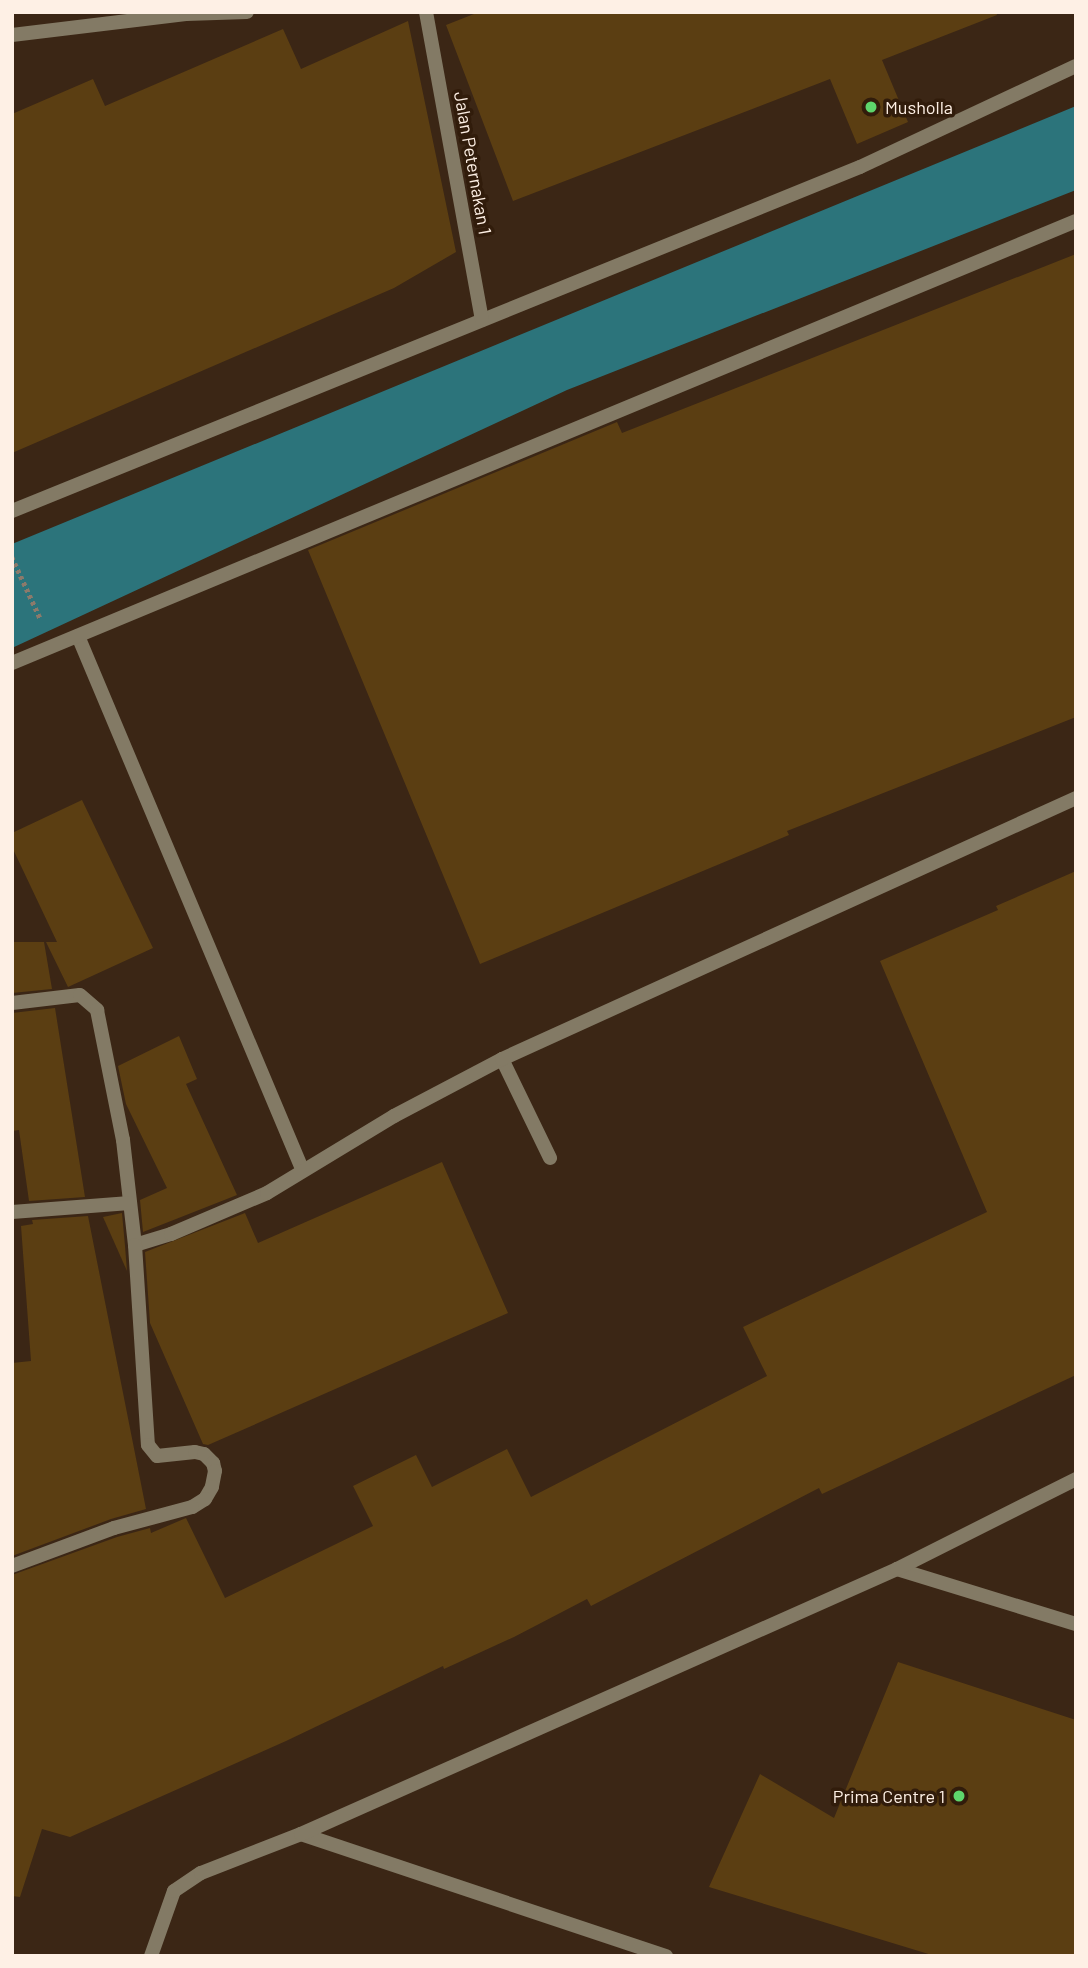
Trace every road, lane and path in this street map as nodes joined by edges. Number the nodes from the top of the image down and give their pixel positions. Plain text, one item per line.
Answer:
1 (247, 12) edge
2 (426, 12) edge
3 (12, 35) edge
4 (1076, 66) edge
5 (1076, 221) edge
6 (482, 320) junction
7 (12, 511) edge
8 (12, 556) edge
9 (34, 605) dead end
10 (78, 636) junction
11 (12, 663) edge
12 (1076, 798) edge
13 (12, 1003) edge
14 (502, 1059) junction
15 (550, 1158) dead end
16 (302, 1169) junction
17 (130, 1203) junction
18 (12, 1212) edge
19 (135, 1245) junction
20 (1076, 1479) edge
21 (12, 1566) edge
22 (897, 1569) junction
23 (1076, 1624) edge
24 (301, 1834) junction
25 (151, 1956) edge
26 (666, 1956) edge

1 - 3 street
2 - 6 street, Jalan Peternakan 1
4 - 6 street
5 - 10 street
6 - 7 street
8 - 9 path
10 - 11 street
10 - 16 street
12 - 14 street
13 - 17 street
14 - 15 street
14 - 16 street
16 - 19 street
17 - 18 street
17 - 19 street
19 - 21 street
20 - 22 street
22 - 23 street
22 - 24 street
24 - 25 street
24 - 26 street

